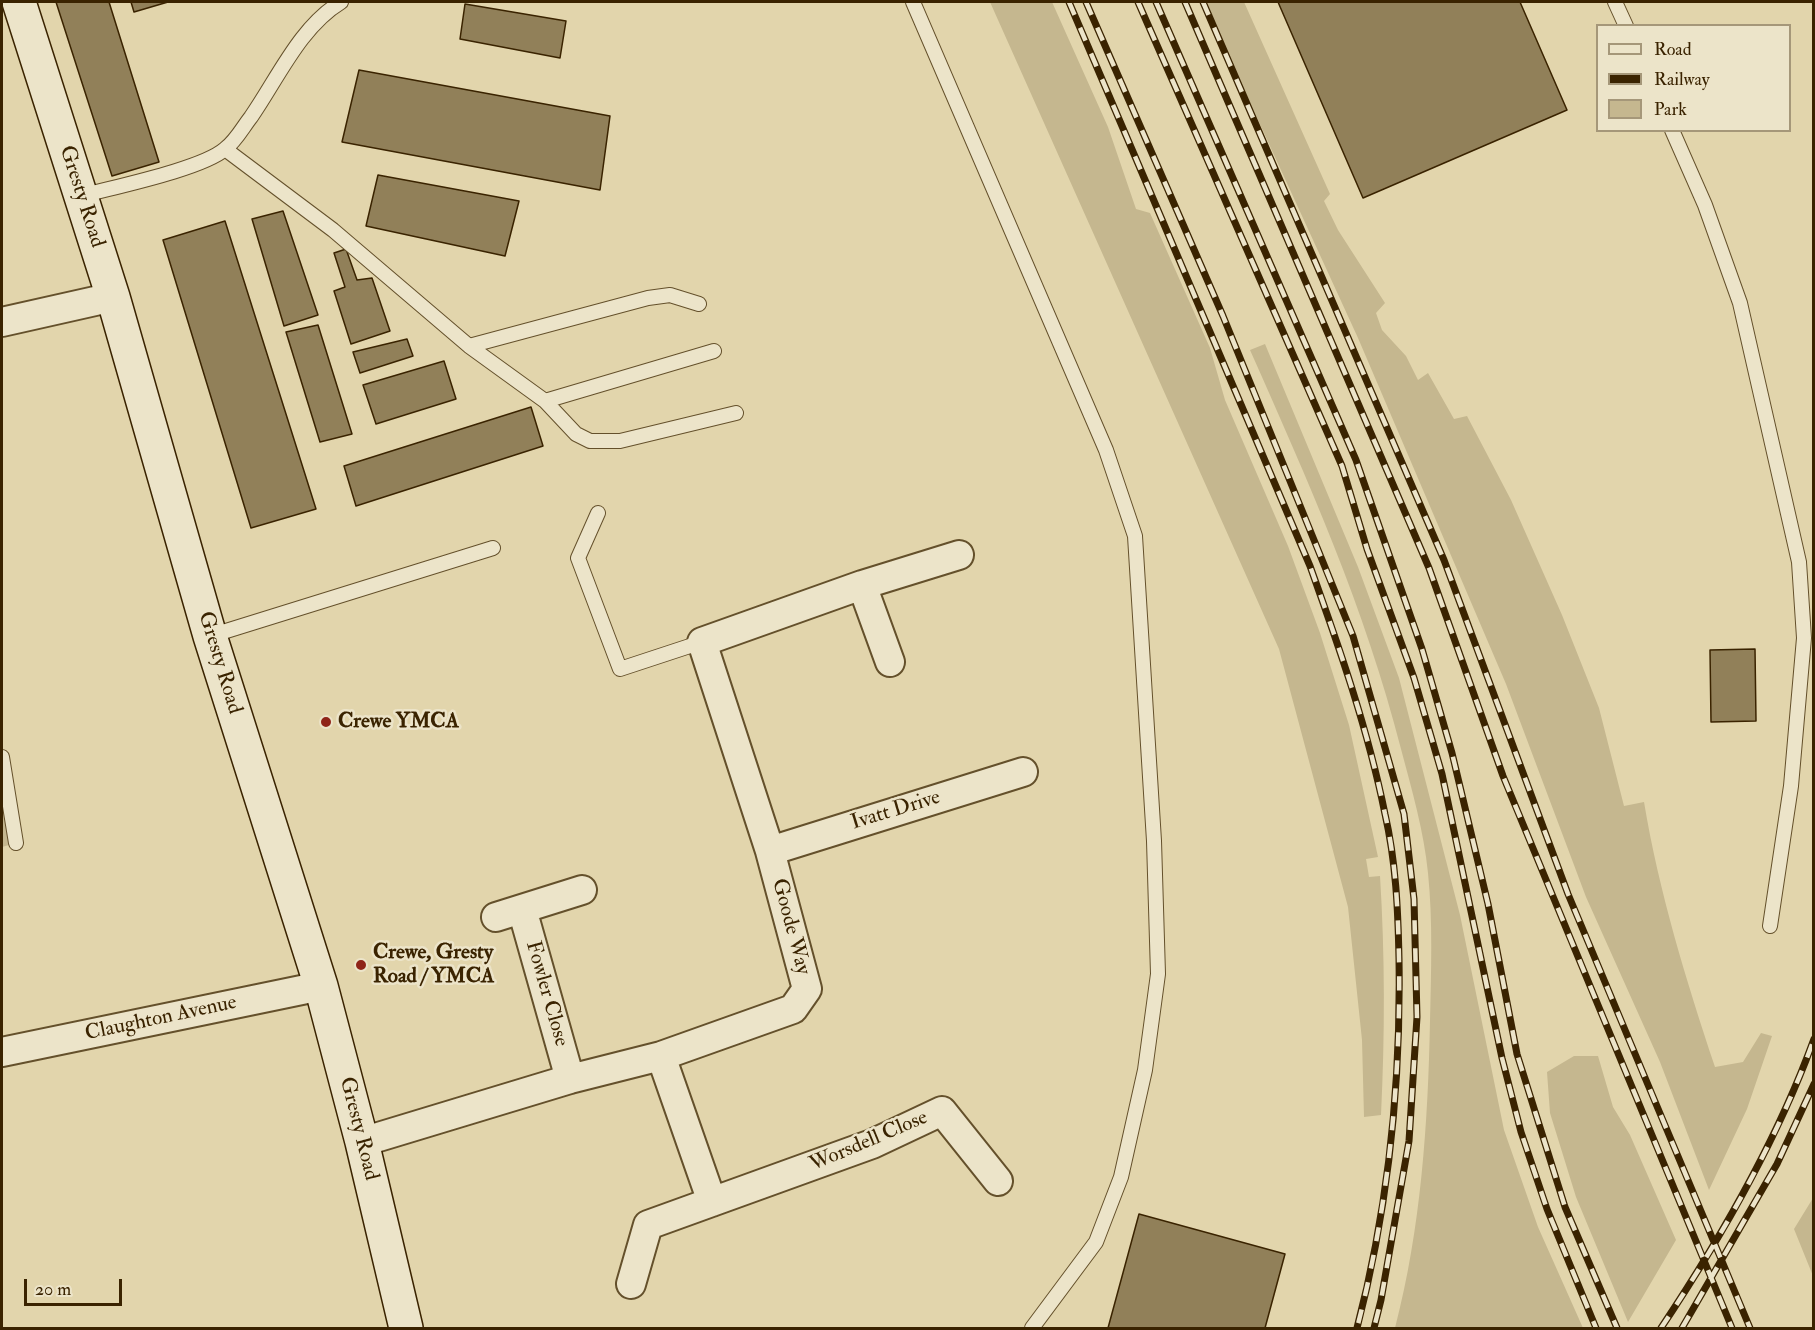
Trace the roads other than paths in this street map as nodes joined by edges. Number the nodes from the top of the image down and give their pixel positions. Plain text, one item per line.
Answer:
1 (19, 2) edge
2 (341, 2) edge
3 (913, 2) edge
4 (1615, 2) edge
5 (1625, 24) edge
6 (1673, 132) edge
7 (225, 149) junction
8 (81, 196) junction
9 (113, 297) junction
10 (699, 304) dead end
11 (2, 322) edge
12 (469, 346) junction
13 (714, 351) dead end
14 (545, 401) junction
15 (736, 413) dead end
16 (598, 513) dead end
17 (492, 548) dead end
18 (959, 555) dead end
19 (862, 585) junction
20 (210, 636) junction
21 (702, 642) junction
22 (890, 662) dead end
23 (2, 757) edge
24 (1023, 772) dead end
25 (16, 843) dead end
26 (770, 851) junction
27 (582, 890) dead end
28 (522, 909) junction
29 (496, 917) dead end
30 (1770, 926) dead end
31 (321, 986) junction
32 (2, 1052) edge
33 (662, 1056) junction
34 (570, 1078) junction
35 (362, 1142) junction
36 (998, 1181) dead end
37 (712, 1202) junction
38 (631, 1284) dead end
39 (406, 1329) edge
40 (1032, 1329) edge

1 - 8 main road, Gresty Road
2 - 7 lane
3 - 40 lane
4 - 5 lane
6 - 30 lane
7 - 8 lane
7 - 12 lane
8 - 9 main road, Gresty Road
9 - 11 street
9 - 20 main road, Gresty Road
10 - 12 lane
12 - 14 lane
13 - 14 lane
14 - 15 lane
16 - 21 lane
17 - 20 lane
18 - 19 street
19 - 21 street
19 - 22 street
20 - 31 main road, Gresty Road
21 - 26 street, Goode Way
23 - 25 lane
24 - 26 street, Ivatt Drive
26 - 33 street, Goode Way
27 - 28 street
28 - 29 street
28 - 34 street, Fowler Close
31 - 32 street, Claughton Avenue
31 - 35 main road, Gresty Road
33 - 34 street, Goode Way
33 - 37 street
34 - 35 street, Goode Way
35 - 39 main road, Gresty Road
36 - 37 street, Worsdell Close
37 - 38 street, Worsdell Close

